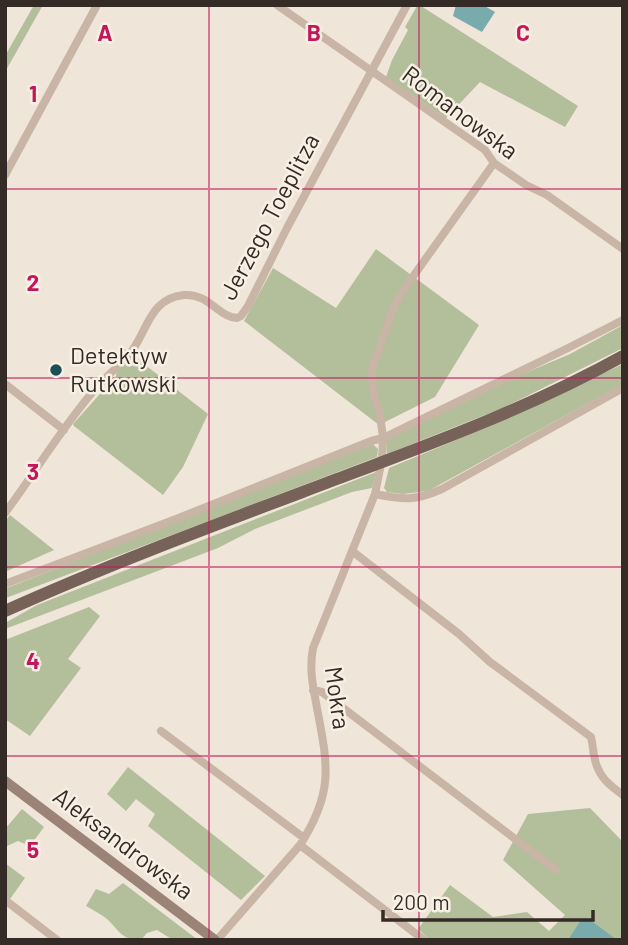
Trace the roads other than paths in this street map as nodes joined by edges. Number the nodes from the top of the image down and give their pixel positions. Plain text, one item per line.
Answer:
1 (97, 5) edge
2 (277, 5) edge
3 (407, 5) edge
4 (372, 72) junction
5 (494, 163) junction
6 (5, 175) edge
7 (623, 249) edge
8 (623, 320) edge
9 (623, 356) edge
10 (5, 384) edge
11 (623, 388) edge
12 (64, 430) junction
13 (383, 438) junction
14 (376, 494) junction
15 (5, 513) edge
16 (352, 551) junction
17 (5, 584) edge
18 (5, 611) edge
19 (313, 690) junction
20 (160, 731) dead end
21 (5, 781) edge
22 (623, 795) edge
23 (302, 842) junction
24 (556, 870) dead end
25 (5, 900) edge
26 (57, 940) edge
27 (216, 940) edge
28 (424, 940) edge

1 - 6 street
2 - 4 street, Romanowska
3 - 4 street, Jerzego Toeplitza
4 - 5 street, Romanowska
4 - 12 street, Jerzego Toeplitza
5 - 7 street, Romanowska
5 - 13 street, Mokra
8 - 13 street
9 - 18 main road
10 - 12 street
11 - 14 street
12 - 15 street, Jerzego Toeplitza
13 - 14 street, Mokra
13 - 17 street
14 - 16 street, Mokra
16 - 19 street, Mokra
16 - 22 street
19 - 23 street, Mokra
19 - 24 street
20 - 23 street
21 - 27 main road, Aleksandrowska
23 - 27 street, Mokra
23 - 28 street
25 - 26 street

